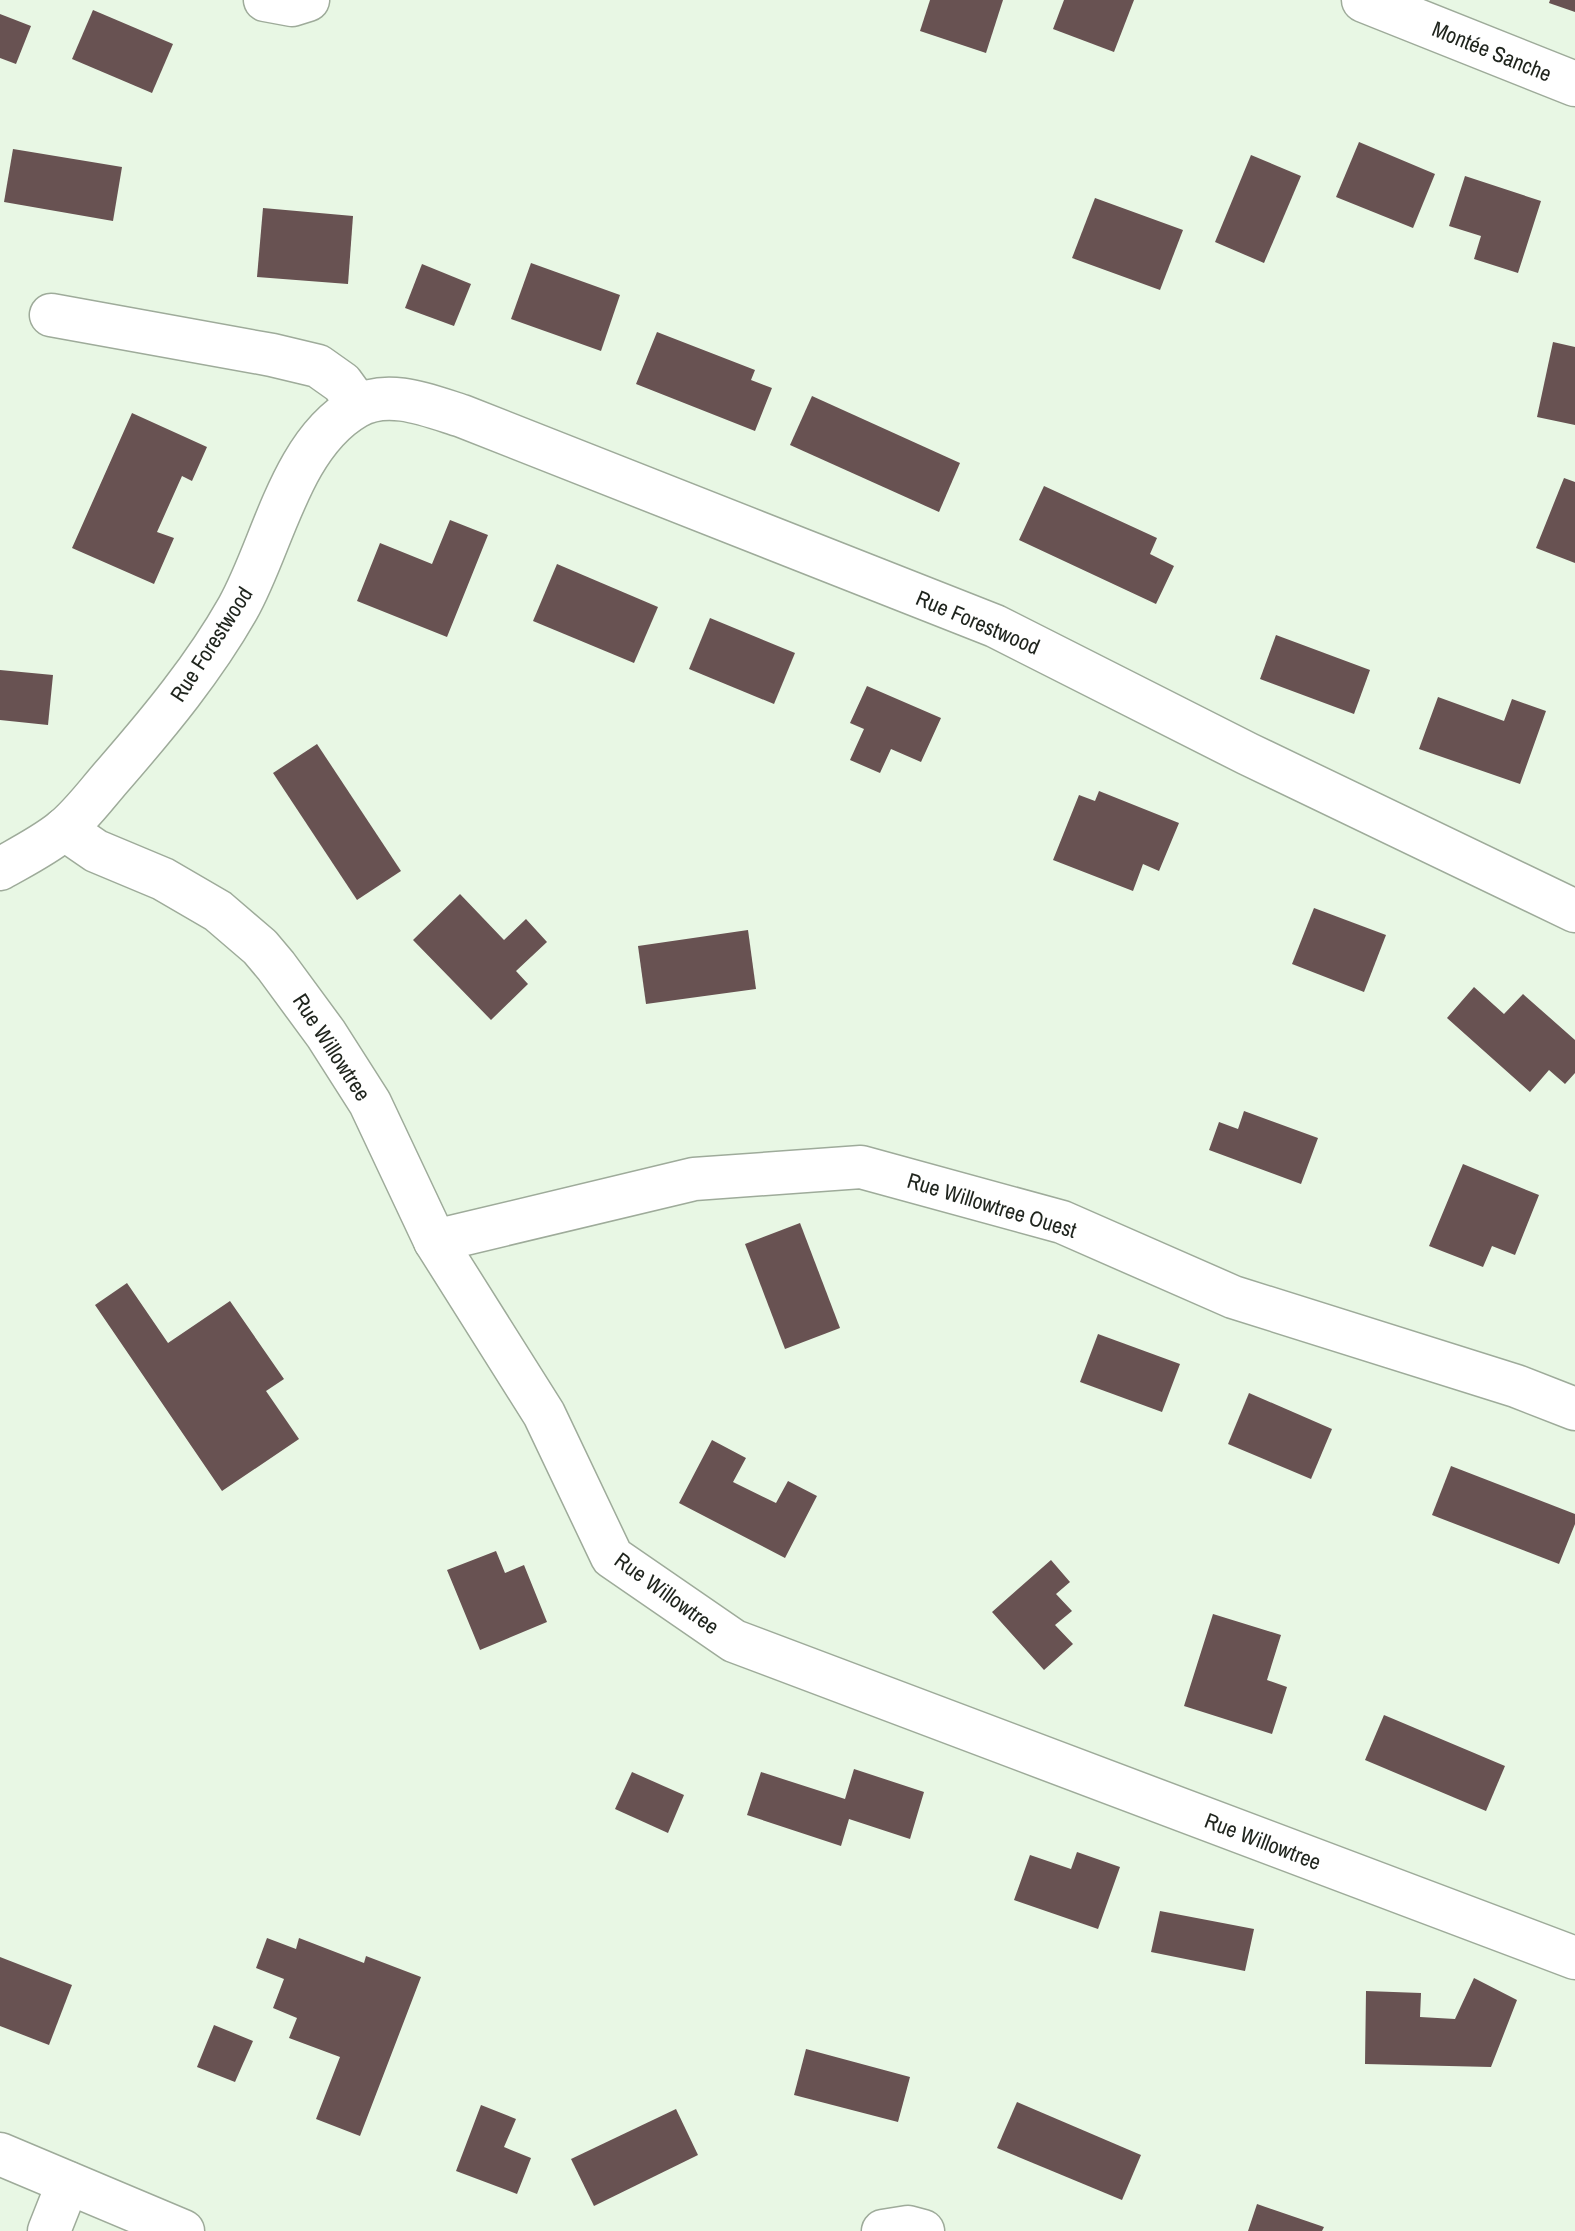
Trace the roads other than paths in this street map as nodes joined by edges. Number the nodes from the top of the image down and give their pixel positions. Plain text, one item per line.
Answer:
1 (265, 0) edge
2 (308, 0) edge
3 (1364, 0) edge
4 (1575, 84) edge
5 (51, 315) dead end
6 (358, 405) junction
7 (64, 829) junction
8 (0, 869) edge
9 (1575, 911) edge
10 (435, 1241) junction
11 (1575, 1409) edge
12 (1575, 1958) edge
13 (0, 2154) edge
14 (68, 2183) junction
15 (49, 2231) edge
16 (183, 2231) edge
17 (883, 2231) edge
18 (923, 2231) edge

1 - 2 street
3 - 4 street, Montée Sanche
5 - 6 street
6 - 7 street, Rue Forestwood
6 - 9 street, Rue Forestwood
7 - 8 street
7 - 10 street, Rue Willowtree
10 - 11 street, Rue Willowtree Ouest
10 - 12 street, Rue Willowtree
13 - 14 street
14 - 15 street
14 - 16 street
17 - 18 street

